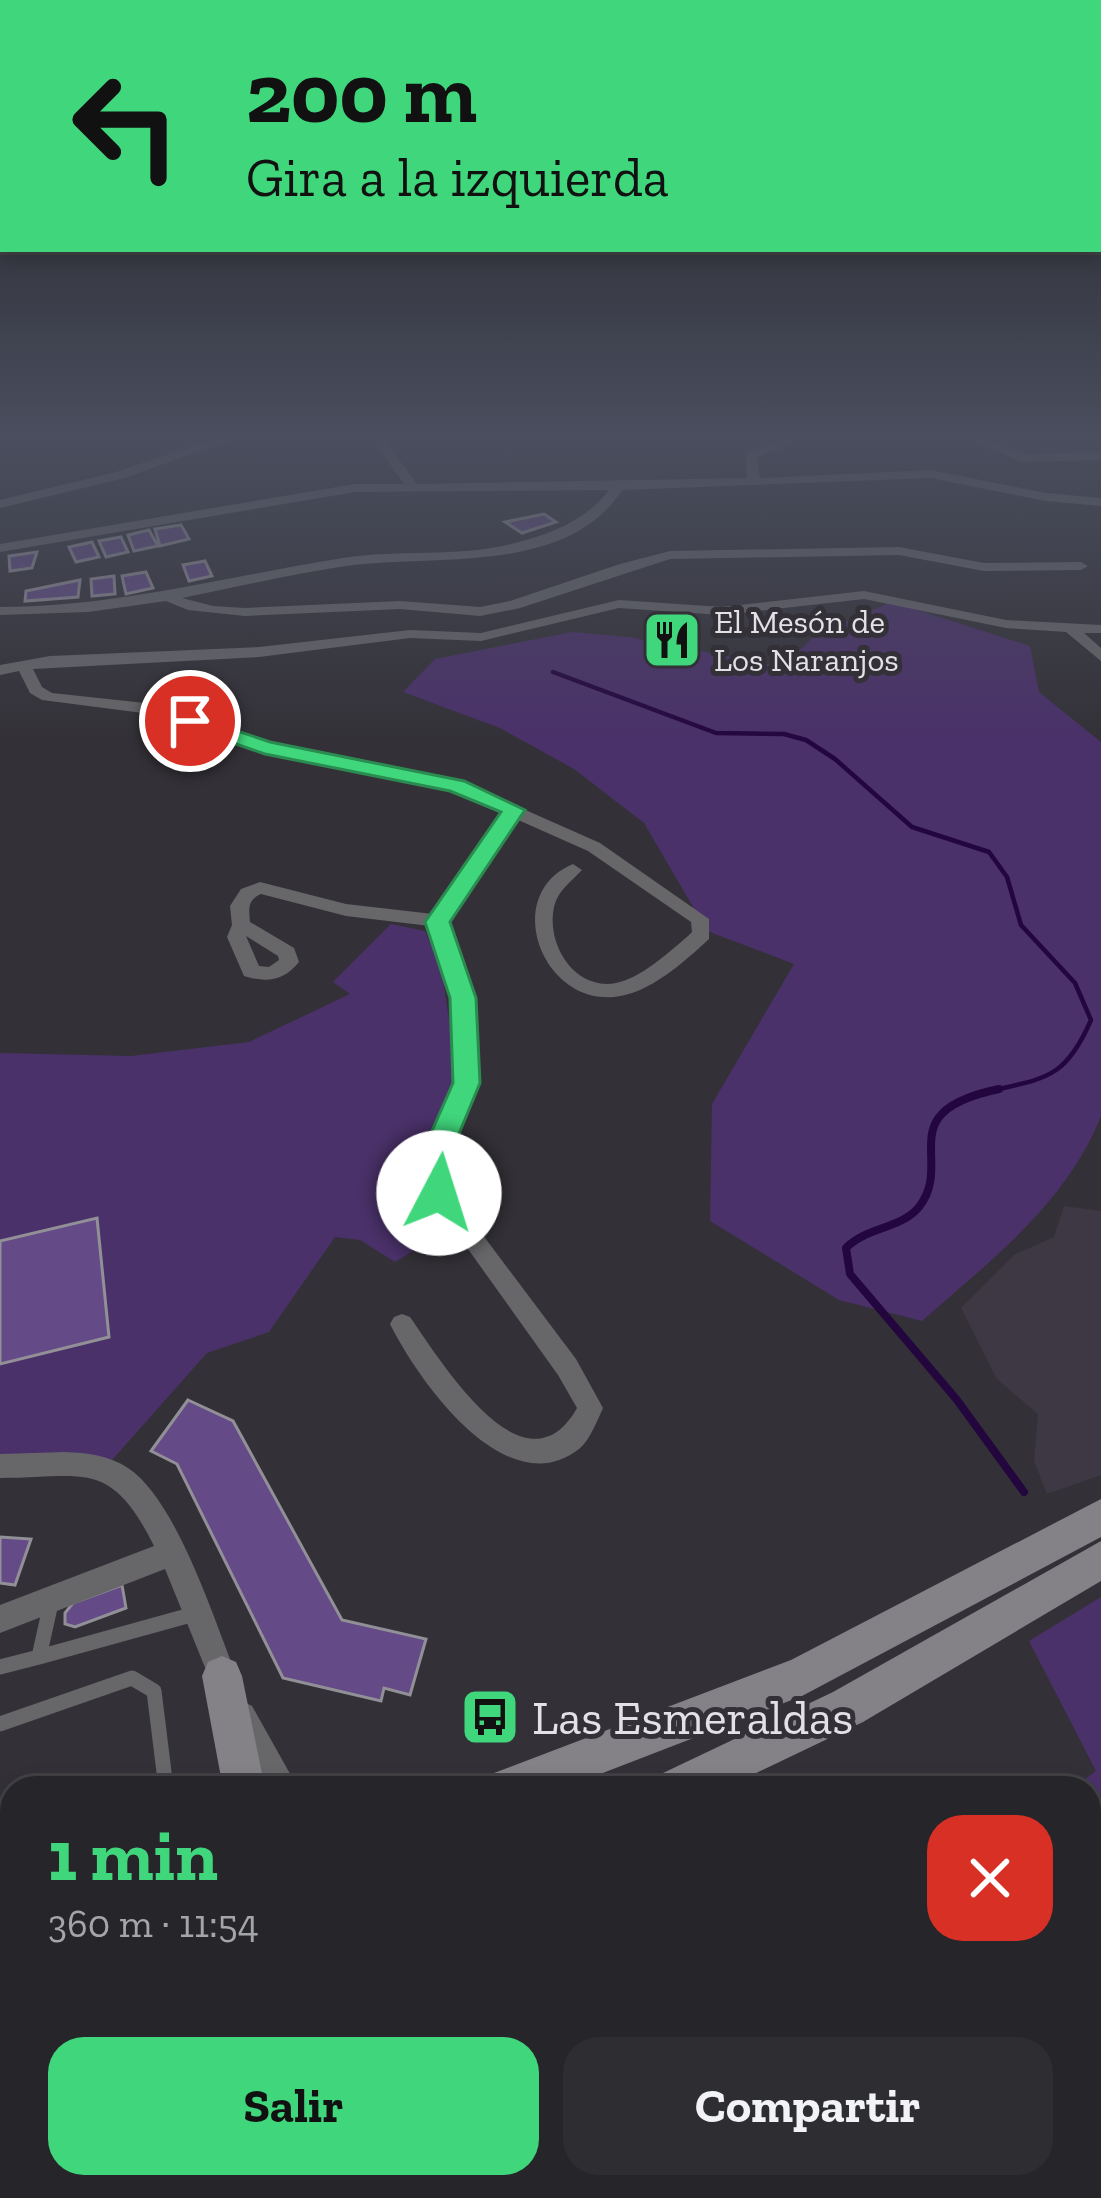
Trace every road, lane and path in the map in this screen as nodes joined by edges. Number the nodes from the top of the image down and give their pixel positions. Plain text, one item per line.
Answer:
1 (65, 538) edge
2 (538, 538) edge
3 (0, 548) edge
4 (1081, 566) dead end
5 (171, 598) junction
6 (0, 611) edge
7 (1101, 629) edge
8 (1072, 630) junction
9 (1101, 656) edge
10 (22, 664) junction
11 (0, 670) edge
12 (514, 810) junction
13 (573, 870) dead end
14 (437, 922) junction
15 (241, 925) dead end
16 (402, 1324) dead end
17 (0, 1466) edge
18 (1101, 1517) edge
19 (172, 1553) junction
20 (1101, 1560) edge
21 (51, 1603) junction
22 (200, 1612) junction
23 (0, 1619) edge
24 (39, 1657) junction
25 (0, 1667) edge
26 (222, 1676) junction
27 (0, 1724) edge
28 (165, 1776) edge
29 (242, 1776) edge
30 (277, 1776) edge
31 (540, 1776) edge
32 (703, 1776) edge

1 - 3 street
2 - 5 street
4 - 5 street
5 - 6 street
7 - 8 street
8 - 9 street
8 - 10 street
10 - 11 street
10 - 12 street
12 - 13 street
12 - 14 street
14 - 15 street
14 - 16 street
17 - 19 street
18 - 31 main road
19 - 21 street
19 - 22 street
20 - 32 main road
21 - 23 street
21 - 24 lane
22 - 24 lane
22 - 26 street
24 - 25 lane
26 - 29 main road
26 - 30 street
27 - 28 lane

